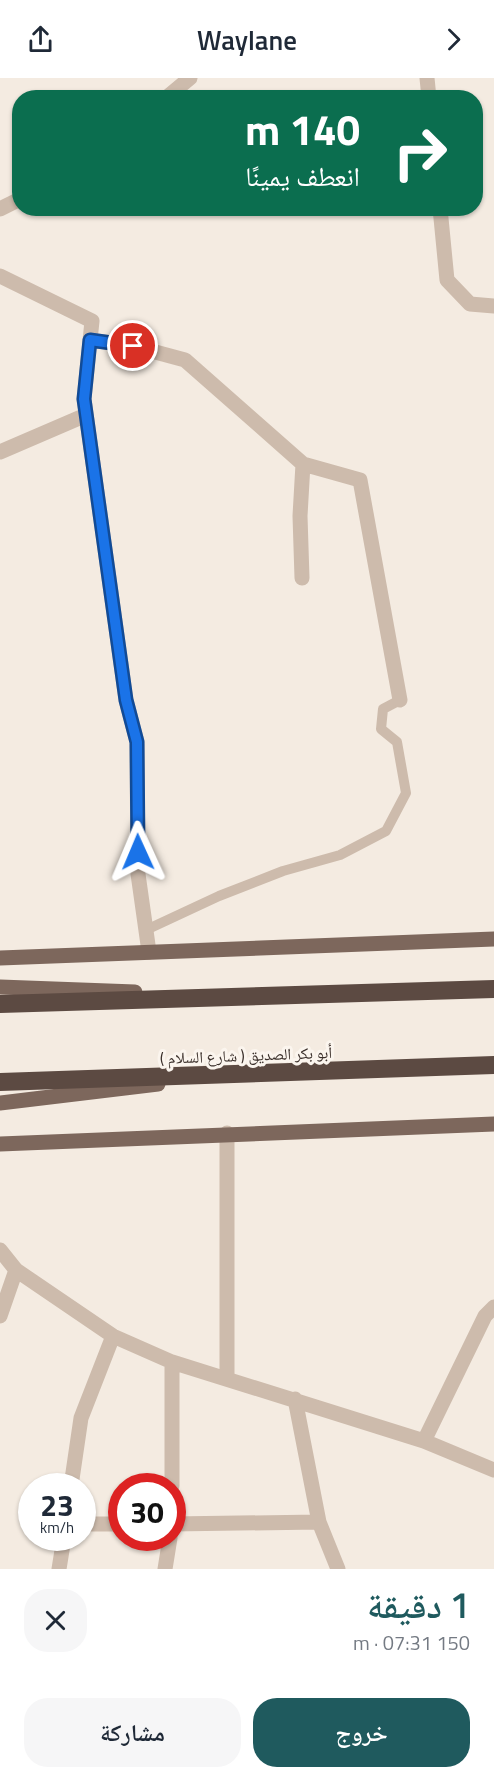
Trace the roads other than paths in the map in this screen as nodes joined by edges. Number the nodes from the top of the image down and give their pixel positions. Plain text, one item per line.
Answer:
1 (190, 78) edge
2 (176, 90) edge
3 (441, 216) edge
4 (0, 276) edge
5 (494, 306) edge
6 (90, 340) junction
7 (86, 415) junction
8 (0, 452) edge
9 (303, 465) junction
10 (302, 578) dead end
11 (400, 700) joint
12 (146, 930) junction
13 (494, 939) edge
14 (149, 952) junction
15 (0, 958) edge
16 (494, 981) edge
17 (0, 987) edge
18 (494, 989) edge
19 (414, 991) junction
20 (225, 996) junction
21 (0, 1004) edge
22 (494, 1065) edge
23 (415, 1068) junction
24 (234, 1075) junction
25 (494, 1076) edge
26 (0, 1082) edge
27 (0, 1103) edge
28 (494, 1124) edge
29 (227, 1133) junction
30 (0, 1144) edge
31 (0, 1250) edge
32 (16, 1270) junction
33 (494, 1306) edge
34 (0, 1316) edge
35 (113, 1336) junction
36 (172, 1362) junction
37 (227, 1378) junction
38 (295, 1399) junction
39 (424, 1441) junction
40 (494, 1470) edge
41 (73, 1473) edge
42 (172, 1473) edge
43 (319, 1522) junction
44 (186, 1524) edge
45 (62, 1551) edge
46 (168, 1551) edge
47 (59, 1569) edge
48 (165, 1569) edge
49 (338, 1569) edge

1 - 2 street
3 - 5 street
4 - 6 street
6 - 7 street
6 - 9 street
7 - 8 street
7 - 12 street
9 - 10 street
9 - 11 street
11 - 12 lane
12 - 14 street
13 - 14 main road
14 - 15 main road
16 - 19 main road
17 - 20 main road
18 - 19 highway
19 - 20 highway
20 - 21 highway
22 - 23 highway, ( شارع السلام ) أبو بكر الصديق
23 - 24 highway, ( شارع السلام ) أبو بكر الصديق
23 - 25 highway
24 - 26 highway, ( شارع السلام ) أبو بكر الصديق
24 - 27 main road
28 - 29 main road
29 - 30 main road
29 - 37 street
31 - 32 street
32 - 34 street
32 - 35 street
33 - 39 street
35 - 36 street
35 - 41 street
36 - 37 street
36 - 42 street
37 - 38 street
38 - 39 street
38 - 43 street
39 - 40 street
43 - 44 street
43 - 49 street
45 - 47 street
46 - 48 street

